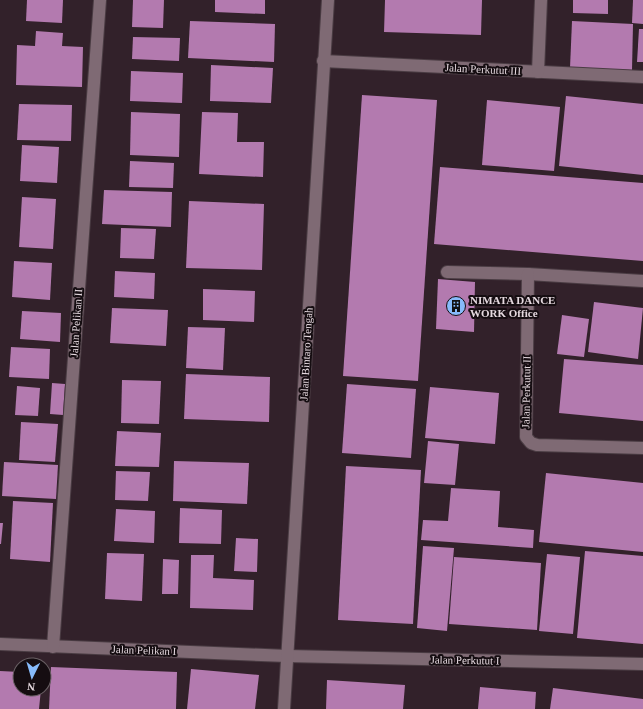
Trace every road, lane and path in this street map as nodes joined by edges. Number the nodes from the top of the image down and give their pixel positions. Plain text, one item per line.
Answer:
1 (100, 0) edge
2 (328, 0) edge
3 (541, 0) edge
4 (324, 61) junction
5 (538, 72) junction
6 (643, 77) edge
7 (447, 272) dead end
8 (528, 274) junction
9 (643, 281) edge
10 (643, 448) edge
11 (0, 644) edge
12 (53, 646) junction
13 (287, 656) junction
14 (643, 664) edge
15 (284, 709) edge

1 - 12 street, Jalan Pelikan II
2 - 4 street, Jalan Bintaro Tengah
3 - 5 street
4 - 5 street, Jalan Perkutut III
4 - 13 street, Jalan Bintaro Tengah
5 - 6 street, Jalan Perkutut III
7 - 8 street
8 - 9 street
8 - 10 street, Jalan Perkutut II
11 - 12 street, Jalan Pelikan I
12 - 13 street, Jalan Pelikan I
13 - 14 street, Jalan Perkutut I
13 - 15 street, Jalan Bintaro Tengah

